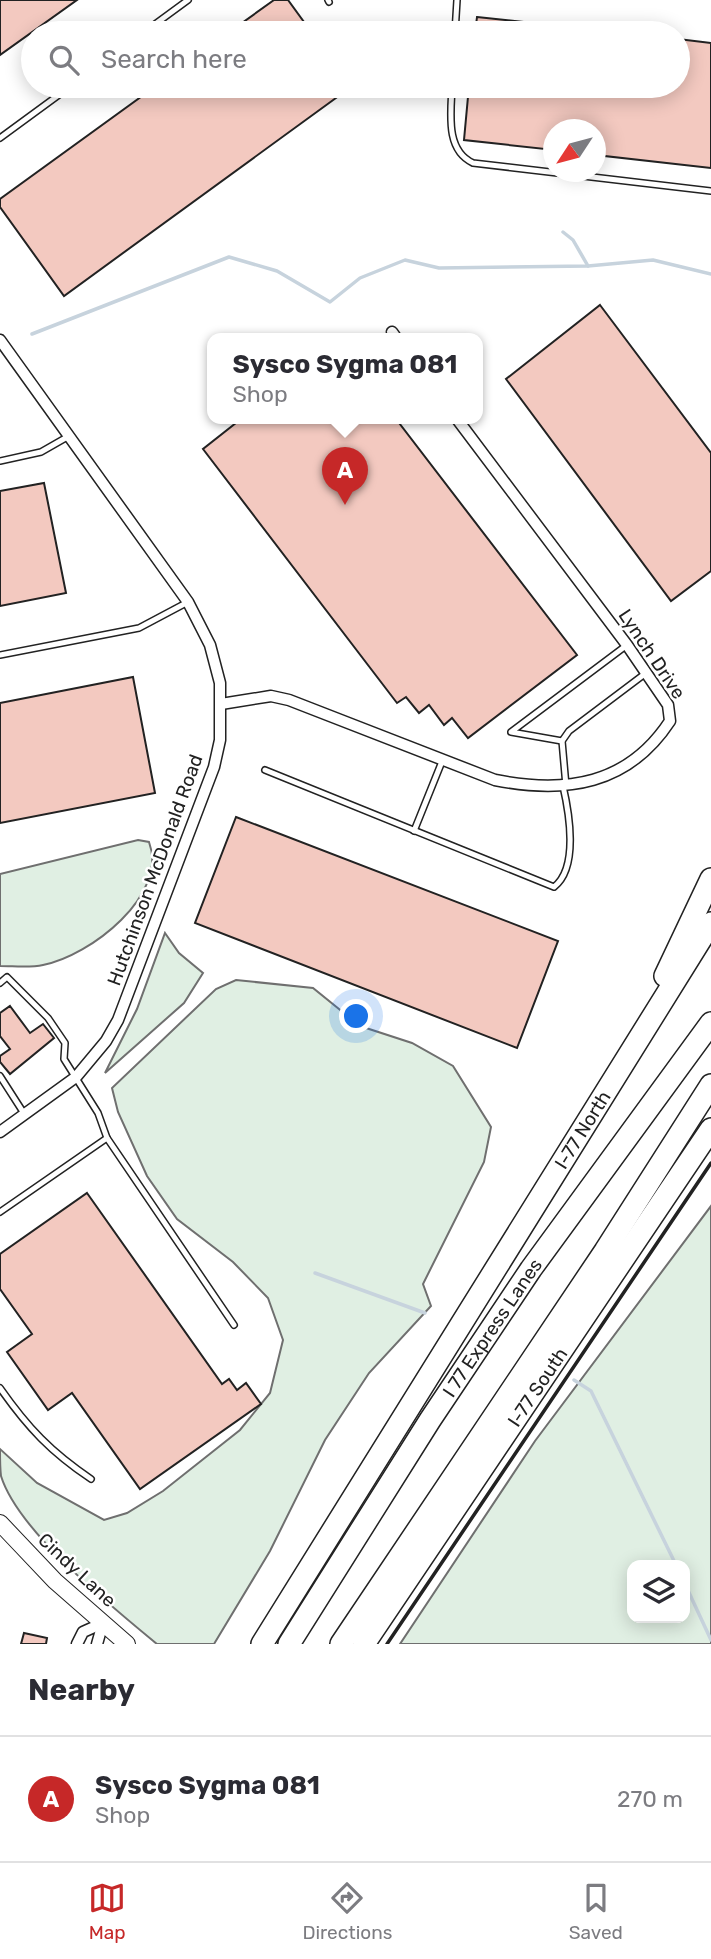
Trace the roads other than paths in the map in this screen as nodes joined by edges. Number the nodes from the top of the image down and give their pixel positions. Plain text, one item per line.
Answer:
1 (188, 0) edge
2 (457, 0) edge
3 (159, 21) edge
4 (456, 21) edge
5 (55, 98) edge
6 (452, 98) edge
7 (0, 138) edge
8 (711, 191) edge
9 (0, 340) edge
10 (461, 424) edge
11 (69, 436) junction
12 (0, 461) edge
13 (188, 602) junction
14 (627, 645) junction
15 (0, 655) edge
16 (646, 673) junction
17 (221, 704) junction
18 (562, 741) junction
19 (443, 759) junction
20 (265, 770) dead end
21 (565, 786) junction
22 (414, 831) junction
23 (711, 878) edge
24 (711, 923) edge
25 (0, 983) edge
26 (711, 1023) edge
27 (620, 1070) junction
28 (0, 1076) edge
29 (76, 1077) junction
30 (711, 1085) edge
31 (25, 1115) junction
32 (711, 1129) edge
33 (0, 1132) edge
34 (107, 1138) junction
35 (0, 1212) edge
36 (234, 1325) dead end
37 (0, 1388) edge
38 (91, 1479) dead end
39 (0, 1523) edge
40 (103, 1623) junction
41 (77, 1644) edge
42 (97, 1644) edge
43 (127, 1644) edge
44 (262, 1644) edge
45 (289, 1644) edge
46 (341, 1644) edge
47 (364, 1644) edge

1 - 3 lane
2 - 4 lane
5 - 7 lane
6 - 8 lane
9 - 11 street, Hutchinson McDonald Road
10 - 14 street, Lynch Drive
11 - 12 lane
11 - 13 street, Hutchinson McDonald Road
13 - 15 lane
13 - 17 street, Hutchinson McDonald Road
14 - 16 street, Lynch Drive
14 - 18 lane
16 - 18 lane
16 - 21 street, Lynch Drive
17 - 19 street, Lynch Drive
17 - 29 street, Hutchinson McDonald Road
18 - 21 lane
19 - 21 street, Lynch Drive
19 - 22 lane
20 - 22 lane
21 - 22 lane
23 - 27 highway
24 - 27 highway, I-77 North
25 - 29 lane
26 - 45 highway, I 77 Express Lanes
27 - 44 highway, I-77 North
28 - 31 lane
29 - 31 street, Hutchinson McDonald Road
29 - 34 lane
30 - 46 highway
31 - 33 street, Hutchinson McDonald Road
32 - 47 highway, I-77 South
34 - 35 lane
34 - 36 lane
37 - 38 lane
39 - 40 main road, Cindy Lane
40 - 41 street
40 - 42 street
40 - 43 main road, Cindy Lane

